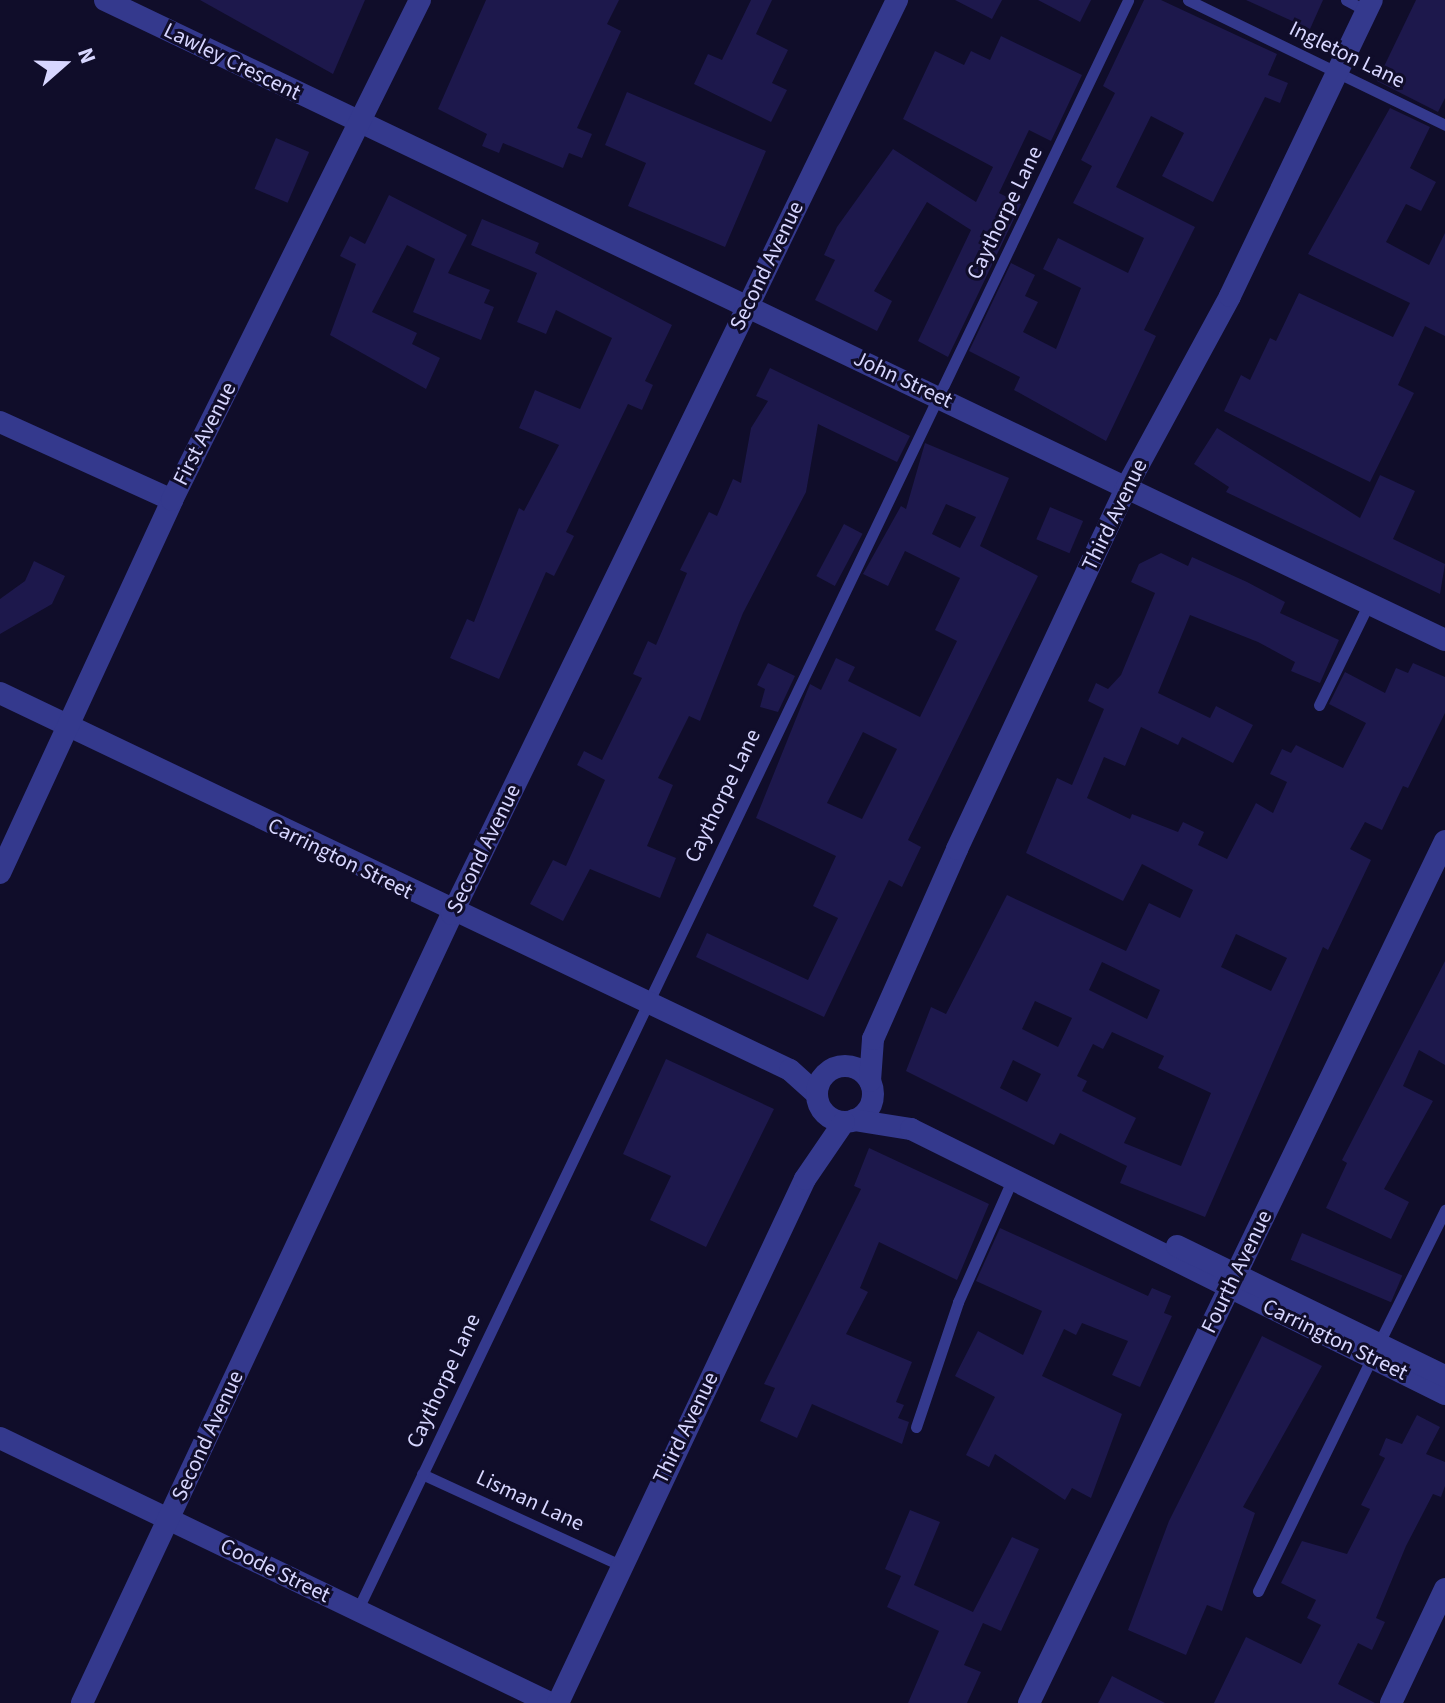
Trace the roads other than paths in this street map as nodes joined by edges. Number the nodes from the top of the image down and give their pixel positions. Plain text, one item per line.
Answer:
1 (105, 0) edge
2 (420, 0) edge
3 (897, 0) edge
4 (1128, 0) edge
5 (1188, 0) edge
6 (1346, 0) edge
7 (1369, 5) edge
8 (1336, 73) junction
9 (359, 124) junction
10 (1445, 125) edge
11 (748, 306) junction
12 (938, 396) junction
13 (0, 422) edge
14 (1127, 486) junction
15 (172, 500) junction
16 (1368, 605) junction
17 (1445, 640) edge
18 (0, 693) edge
19 (1319, 705) dead end
20 (66, 726) junction
21 (1445, 841) edge
22 (0, 873) edge
23 (452, 914) junction
24 (645, 1003) junction
25 (873, 1039) junction
26 (839, 1068) junction
27 (790, 1070) junction
28 (871, 1085) junction
29 (835, 1112) junction
30 (911, 1129) junction
31 (1013, 1177) junction
32 (1445, 1210) edge
33 (1234, 1282) junction
34 (1374, 1352) junction
35 (1445, 1376) edge
36 (1445, 1394) edge
37 (916, 1427) dead end
38 (0, 1438) edge
39 (422, 1474) junction
40 (169, 1519) junction
41 (620, 1565) junction
42 (1445, 1589) edge
43 (1258, 1591) dead end
44 (357, 1611) junction
45 (82, 1703) edge
46 (550, 1703) edge
47 (558, 1703) edge
48 (1029, 1703) edge
49 (1391, 1703) edge

1 - 9 street, Lawley Crescent
2 - 9 street, First Avenue
3 - 11 street, Second Avenue
4 - 12 lane, Caythorpe Lane
5 - 8 lane, Ingleton Lane
6 - 7 lane
7 - 8 street, Third Avenue
8 - 10 lane, Ingleton Lane
8 - 14 street, Third Avenue
9 - 11 street, John Street
9 - 15 street, First Avenue
11 - 12 street, John Street
11 - 23 street, Second Avenue
12 - 14 street, John Street
12 - 24 lane, Caythorpe Lane
13 - 15 street
14 - 16 street, John Street
14 - 25 street, Third Avenue
15 - 20 street, First Avenue
16 - 17 street, John Street
16 - 19 lane
18 - 20 street, Carrington Street
20 - 22 street, First Avenue
20 - 23 street, Carrington Street
21 - 33 street, Fourth Avenue
23 - 24 street, Carrington Street
23 - 40 street, Second Avenue
24 - 27 street, Carrington Street
24 - 39 lane, Caythorpe Lane
25 - 26 street, Third Avenue
25 - 28 street, Third Avenue
26 - 27 street, Carrington Street
26 - 28 street, Carrington Street
26 - 29 street, Third Avenue
27 - 29 street, Carrington Street
28 - 29 street
28 - 30 street, Carrington Street
29 - 30 street, Carrington Street
29 - 41 street, Third Avenue
30 - 31 street, Carrington Street
31 - 33 street, Carrington Street
31 - 37 lane
32 - 34 lane
33 - 34 street, Carrington Street
33 - 48 street, Fourth Avenue
34 - 35 street, Carrington Street
34 - 36 street, Carrington Street
34 - 43 lane
38 - 40 street, Coode Street
39 - 41 lane, Lisman Lane
39 - 44 lane, Caythorpe Lane
40 - 44 street, Coode Street
40 - 45 street, Second Avenue
41 - 47 street, Third Avenue
42 - 49 street
44 - 46 street, Coode Street

